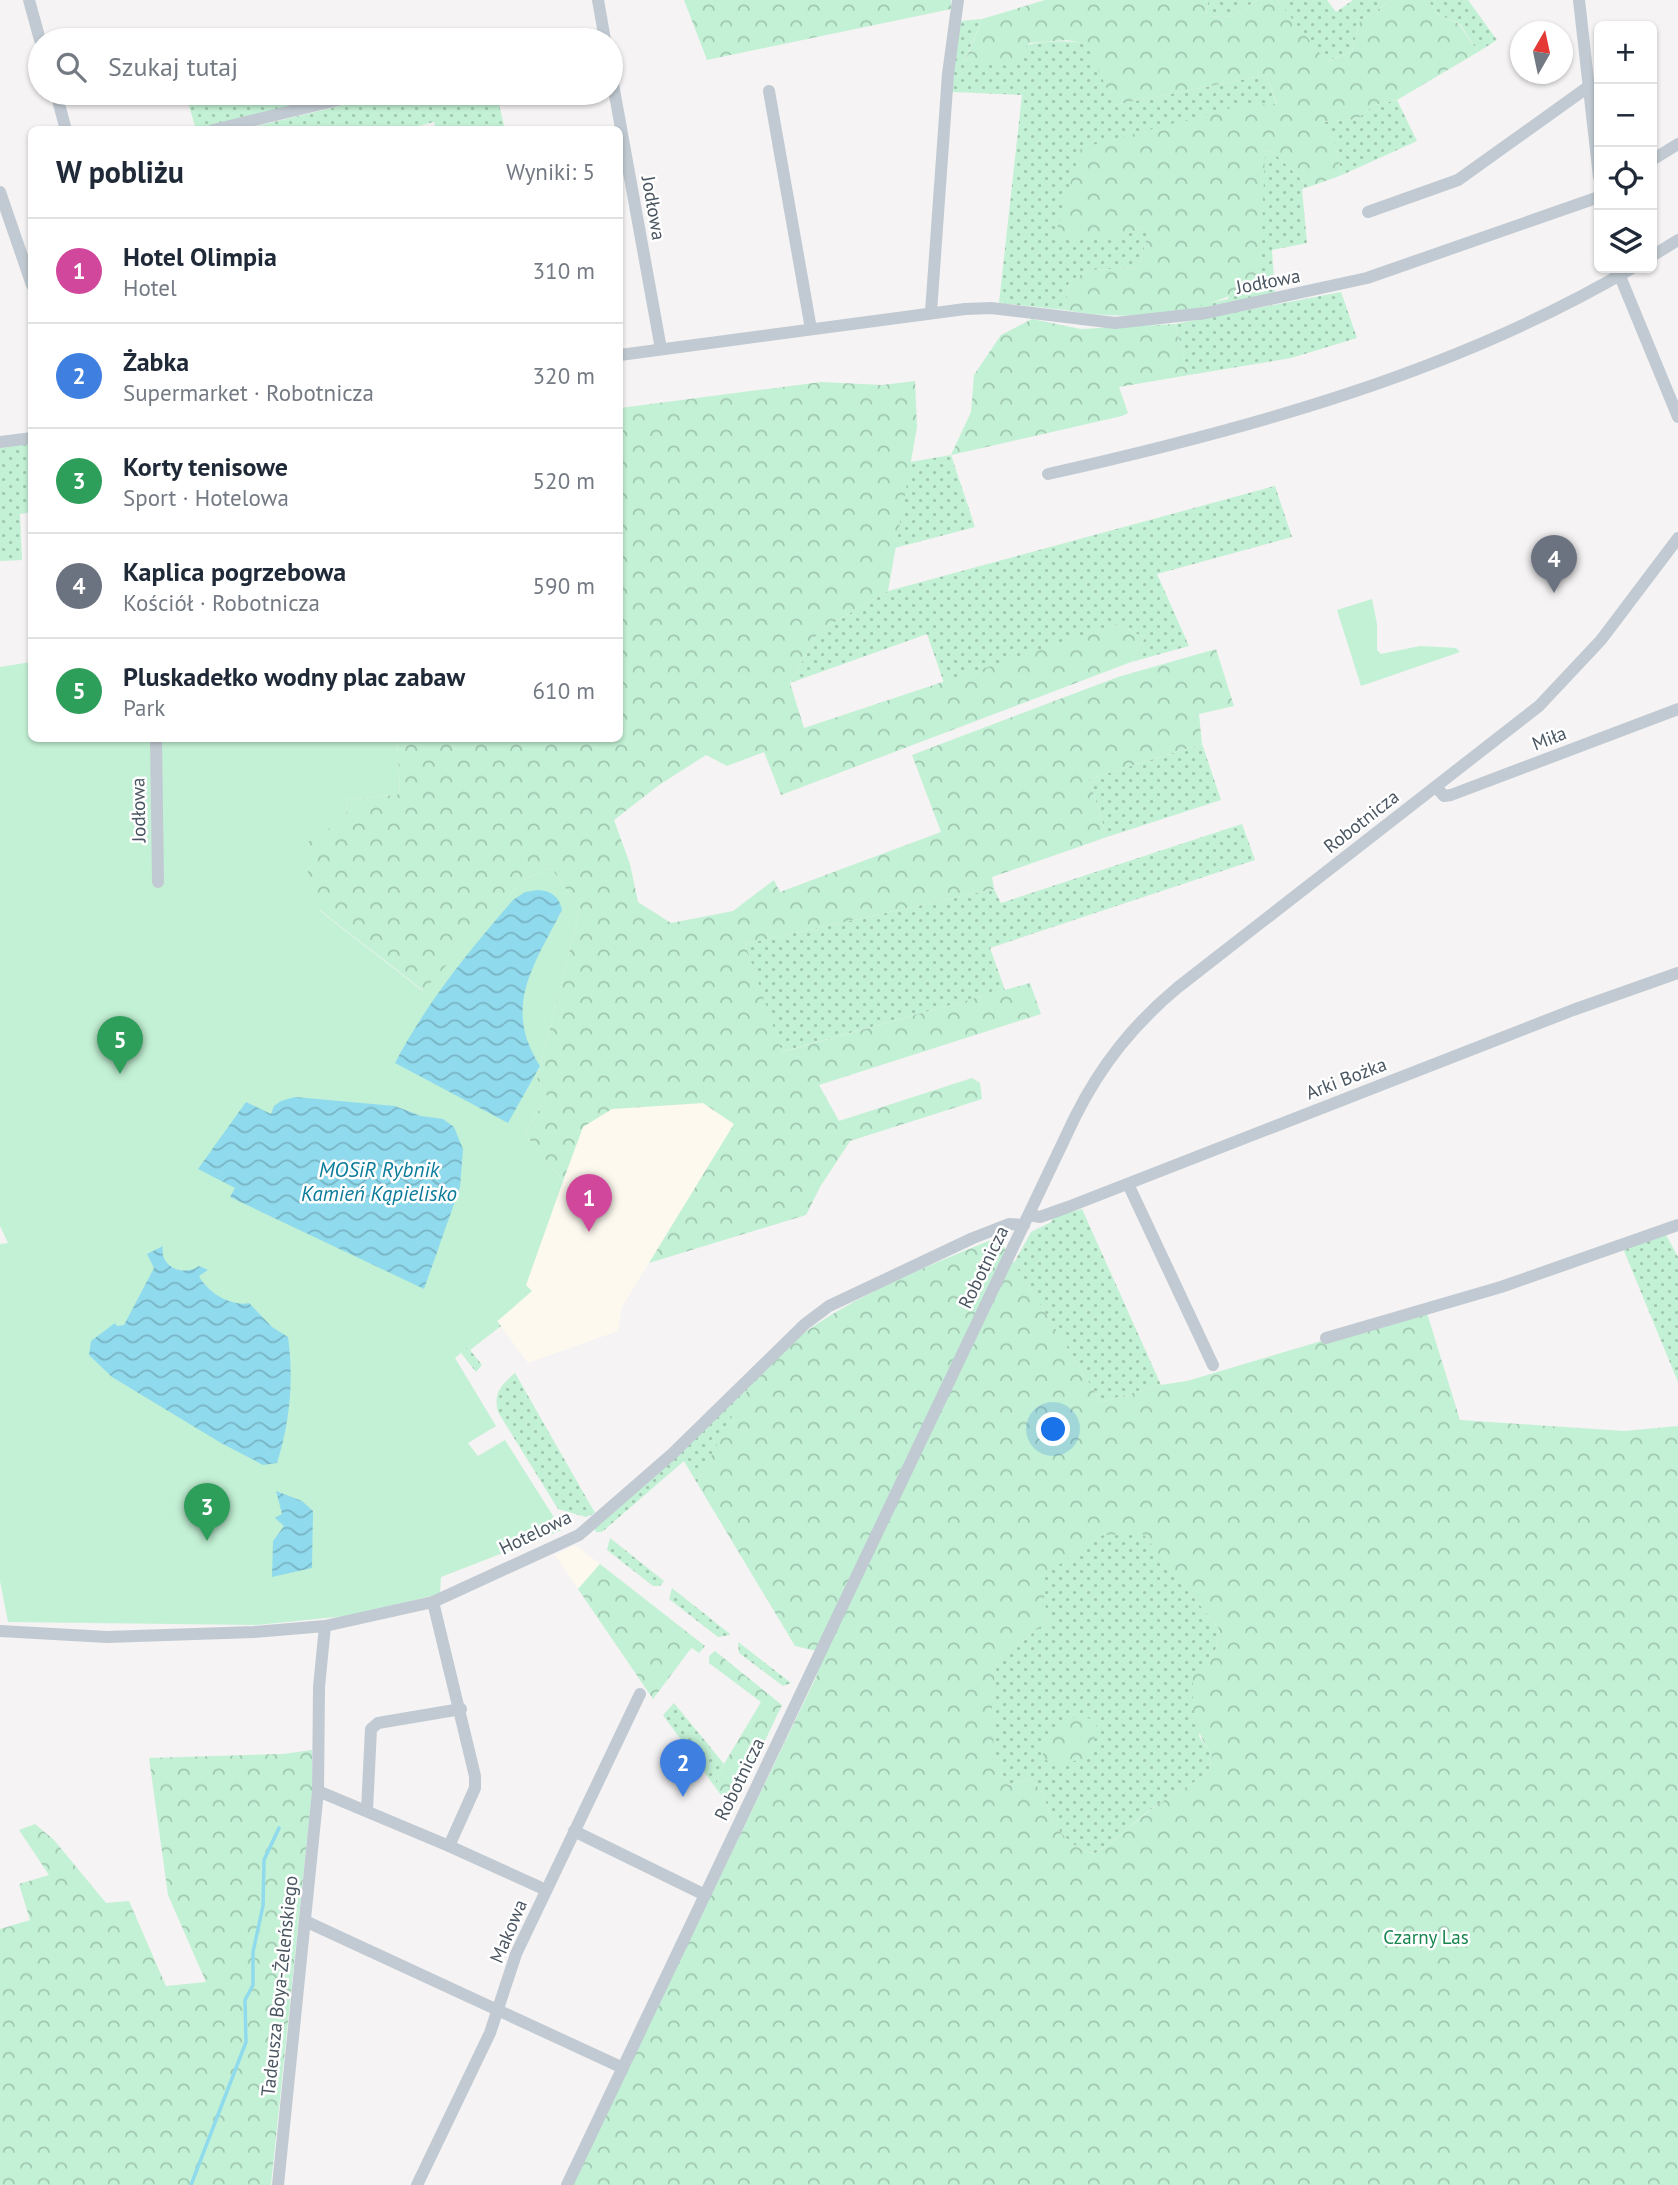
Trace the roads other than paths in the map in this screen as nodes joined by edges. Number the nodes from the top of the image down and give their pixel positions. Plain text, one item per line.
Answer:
1 (29, 0) edge
2 (598, 0) edge
3 (958, 0) edge
4 (1579, 0) edge
5 (37, 28) edge
6 (603, 28) edge
7 (1588, 87) junction
8 (769, 92) dead end
9 (59, 105) edge
10 (317, 105) edge
11 (617, 105) edge
12 (65, 126) edge
13 (230, 126) edge
14 (620, 126) edge
15 (623, 140) edge
16 (1678, 144) edge
17 (1595, 147) edge
18 (1657, 157) edge
19 (0, 192) edge
20 (1594, 199) edge
21 (1368, 212) dead end
22 (1678, 240) edge
23 (1657, 253) edge
24 (28, 273) edge
25 (1616, 273) edge
26 (1618, 273) edge
27 (931, 312) junction
28 (811, 329) junction
29 (661, 349) junction
30 (623, 355) edge
31 (1678, 417) edge
32 (28, 438) edge
33 (0, 442) edge
34 (1048, 474) dead end
35 (1678, 530) edge
36 (1674, 542) edge
37 (1678, 709) edge
38 (156, 742) edge
39 (1436, 787) junction
40 (158, 882) dead end
41 (1678, 973) edge
42 (1128, 1184) junction
43 (1026, 1220) junction
44 (1678, 1225) edge
45 (1326, 1338) dead end
46 (1213, 1366) dead end
47 (433, 1602) junction
48 (325, 1626) junction
49 (3, 1634) edge
50 (640, 1694) dead end
51 (461, 1709) junction
52 (318, 1791) junction
53 (367, 1810) junction
54 (574, 1831) junction
55 (449, 1846) junction
56 (546, 1891) junction
57 (705, 1895) junction
58 (305, 1920) junction
59 (499, 2010) junction
60 (623, 2068) junction
61 (278, 2185) edge
62 (417, 2185) edge
63 (567, 2185) edge

1 - 5 street
2 - 6 street
3 - 27 street
4 - 7 street
7 - 17 street
7 - 21 street
8 - 28 street
9 - 12 street
10 - 13 street
11 - 14 street, Jodłowa
15 - 29 street, Jodłowa
16 - 18 street
19 - 24 street
20 - 27 street, Jodłowa
22 - 23 street
25 - 34 street
26 - 31 street
27 - 28 street, Jodłowa
28 - 29 street, Jodłowa
29 - 30 street, Jodłowa
32 - 33 street
35 - 36 street, Robotnicza
36 - 39 street, Robotnicza
37 - 39 street, Miła
38 - 40 street, Jodłowa
39 - 43 street, Robotnicza
41 - 42 street, Arki Bożka
42 - 43 street, Arki Bożka
42 - 46 street
43 - 47 street, Hotelowa
43 - 57 street, Robotnicza
44 - 45 street
47 - 48 street, Hotelowa
47 - 51 street
48 - 49 street, Hotelowa
48 - 52 street, Tadeusza Boya-Żeleńskiego
50 - 54 street, Makowa
51 - 53 street
51 - 55 street
52 - 53 street
52 - 58 street, Tadeusza Boya-Żeleńskiego
53 - 55 street
54 - 56 street, Makowa
54 - 57 street
55 - 56 street
56 - 59 street, Makowa
57 - 60 street, Robotnicza
58 - 59 street
58 - 61 street, Tadeusza Boya-Żeleńskiego
59 - 60 street
59 - 62 street, Makowa
60 - 63 street, Robotnicza

